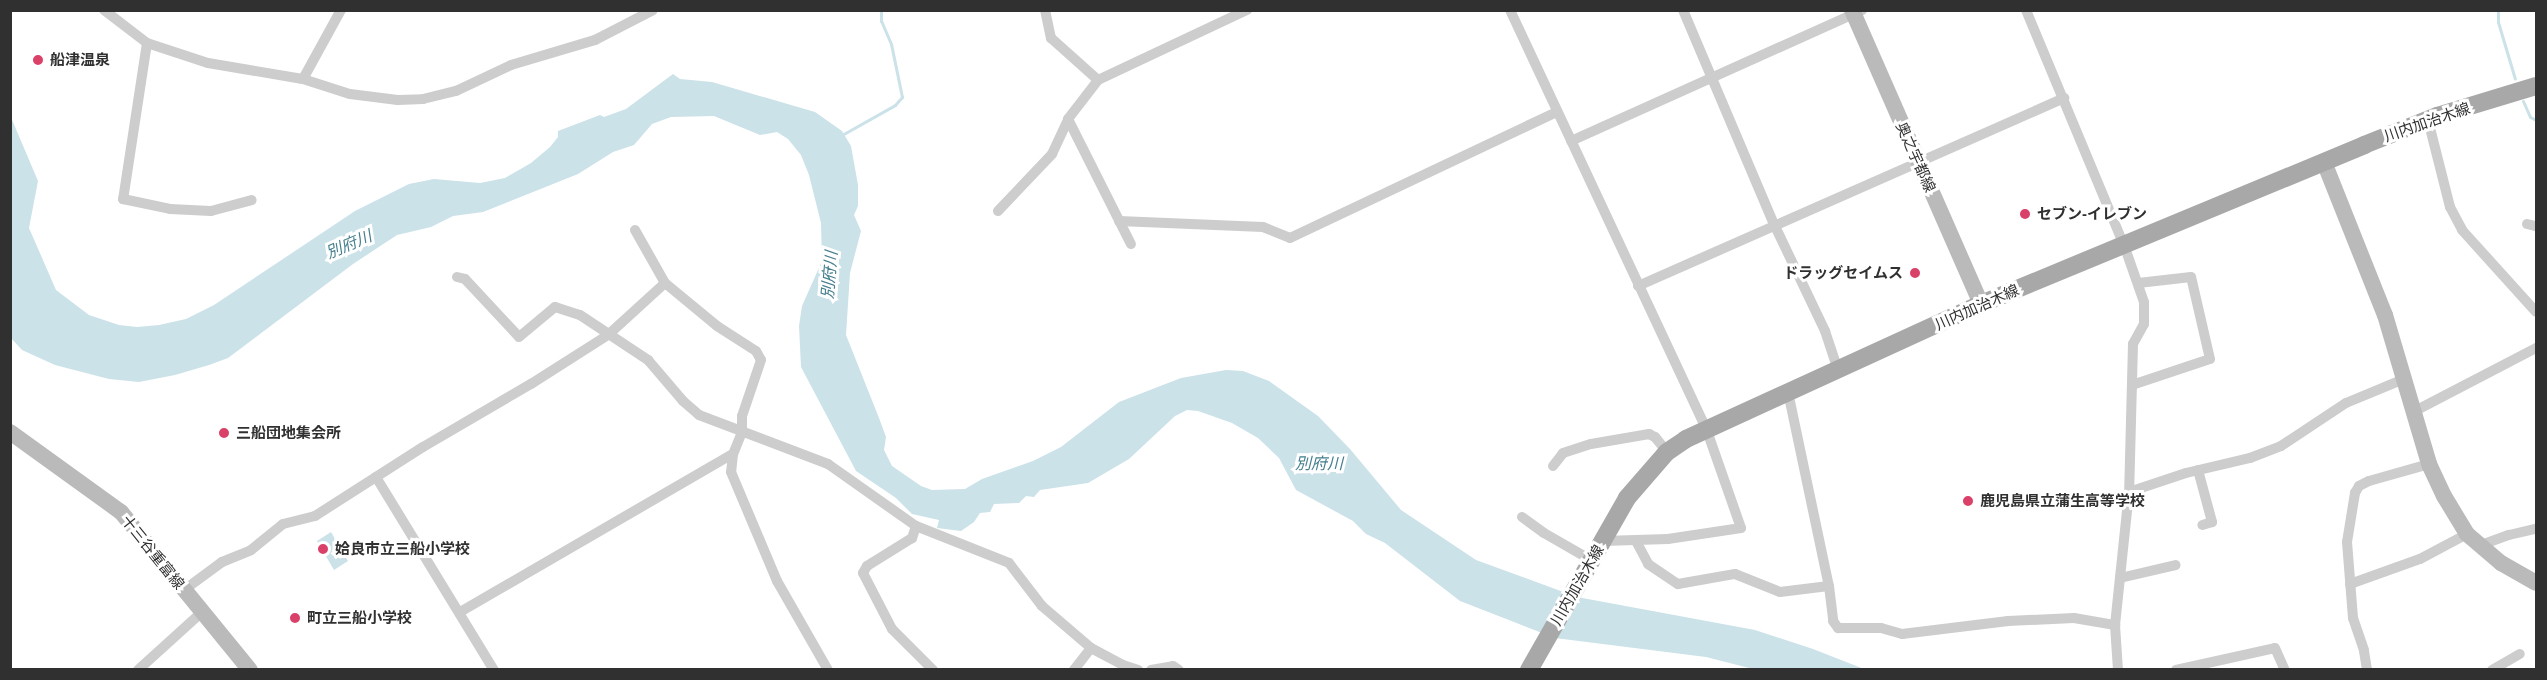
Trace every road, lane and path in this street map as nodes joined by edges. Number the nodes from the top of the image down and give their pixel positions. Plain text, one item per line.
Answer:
1 (104, 10) edge
2 (341, 10) edge
3 (653, 10) edge
4 (1045, 10) edge
5 (1247, 10) edge
6 (1510, 10) edge
7 (1683, 10) edge
8 (2026, 10) edge
9 (1856, 12) edge
10 (147, 43) junction
11 (1712, 78) junction
12 (303, 79) junction
13 (1098, 80) junction
14 (2536, 87) edge
15 (2064, 98) junction
16 (1557, 112) junction
17 (1068, 119) junction
18 (2428, 120) junction
19 (1570, 141) junction
20 (1918, 162) junction
21 (2324, 162) junction
22 (252, 200) dead end
23 (998, 211) dead end
24 (1119, 221) junction
25 (1774, 224) junction
26 (635, 230) dead end
27 (1131, 244) dead end
28 (2124, 245) junction
29 (457, 277) dead end
30 (665, 283) junction
31 (2138, 283) junction
32 (1638, 286) junction
33 (1981, 304) junction
34 (2536, 312) edge
35 (608, 335) junction
36 (2536, 348) edge
37 (1838, 370) junction
38 (2404, 379) junction
39 (2132, 385) junction
40 (1788, 392) junction
41 (2413, 412) junction
42 (1706, 428) junction
43 (10, 432) edge
44 (742, 432) junction
45 (1667, 452) junction
46 (733, 454) junction
47 (2429, 464) junction
48 (1553, 466) dead end
49 (2198, 470) junction
50 (376, 477) junction
51 (2129, 492) junction
52 (1522, 517) dead end
53 (2202, 525) dead end
54 (916, 526) junction
55 (2536, 529) edge
56 (2467, 534) junction
57 (1603, 541) junction
58 (1636, 541) junction
59 (2481, 546) junction
60 (1591, 560) junction
61 (2176, 565) dead end
62 (2120, 578) junction
63 (2535, 579) edge
64 (2350, 584) junction
65 (1829, 586) junction
66 (184, 590) junction
67 (202, 612) junction
68 (460, 612) junction
69 (2115, 625) junction
70 (1091, 648) junction
71 (2520, 654) dead end
72 (2195, 668) edge
73 (138, 669) edge
74 (250, 669) edge
75 (494, 669) edge
76 (828, 669) edge
77 (933, 669) edge
78 (1074, 669) edge
79 (1138, 669) edge
80 (1151, 669) edge
81 (1179, 669) edge
82 (1529, 669) edge
83 (2118, 669) edge
84 (2176, 669) edge
85 (2285, 669) edge
86 (2367, 669) edge
87 (2492, 669) edge

1 - 10 street
2 - 12 street
3 - 12 street
4 - 13 street
5 - 13 street
6 - 16 street
7 - 11 street
8 - 15 street
9 - 11 street
9 - 20 street, 奥之宇都線
10 - 12 street
10 - 22 street
11 - 19 street
11 - 25 street
13 - 17 street
14 - 18 main road, 川内加治木線
15 - 20 street
15 - 28 street
16 - 19 street
16 - 24 street
17 - 23 street
17 - 24 street
18 - 21 main road, 川内加治木線
18 - 34 street
19 - 32 street
20 - 25 street
20 - 33 street, 奥之宇都線
21 - 28 main road, 川内加治木線
21 - 38 street
24 - 27 street
25 - 32 street
25 - 37 street
26 - 30 street
28 - 31 street
28 - 33 main road, 川内加治木線
29 - 35 street
30 - 35 street
30 - 44 street
31 - 39 street
31 - 39 street
32 - 42 street
33 - 37 main road, 川内加治木線
35 - 44 street
35 - 50 street
36 - 41 street
37 - 40 main road, 川内加治木線
38 - 41 street
38 - 49 street
39 - 51 street
40 - 42 main road, 川内加治木線
40 - 65 street
41 - 47 street
42 - 45 main road, 川内加治木線
42 - 58 street
43 - 66 street, 十三谷重富線
44 - 46 street
44 - 54 street
45 - 48 street
45 - 57 main road, 川内加治木線
46 - 68 street
46 - 76 street
47 - 56 street
47 - 64 street
49 - 51 street
49 - 53 street
50 - 66 street
50 - 68 street
51 - 62 street
52 - 60 street
54 - 70 street
54 - 77 street
55 - 59 street
56 - 59 street
56 - 64 street
57 - 58 street
57 - 60 main road, 川内加治木線
58 - 65 street
59 - 63 street
60 - 82 main road, 川内加治木線
61 - 62 street
62 - 69 street
64 - 86 street
65 - 69 street
66 - 67 street, 十三谷重富線
67 - 73 street
67 - 74 street, 十三谷重富線
68 - 75 street
69 - 83 street
70 - 78 street
70 - 79 street
71 - 87 street
72 - 84 street
72 - 85 street
80 - 81 street

